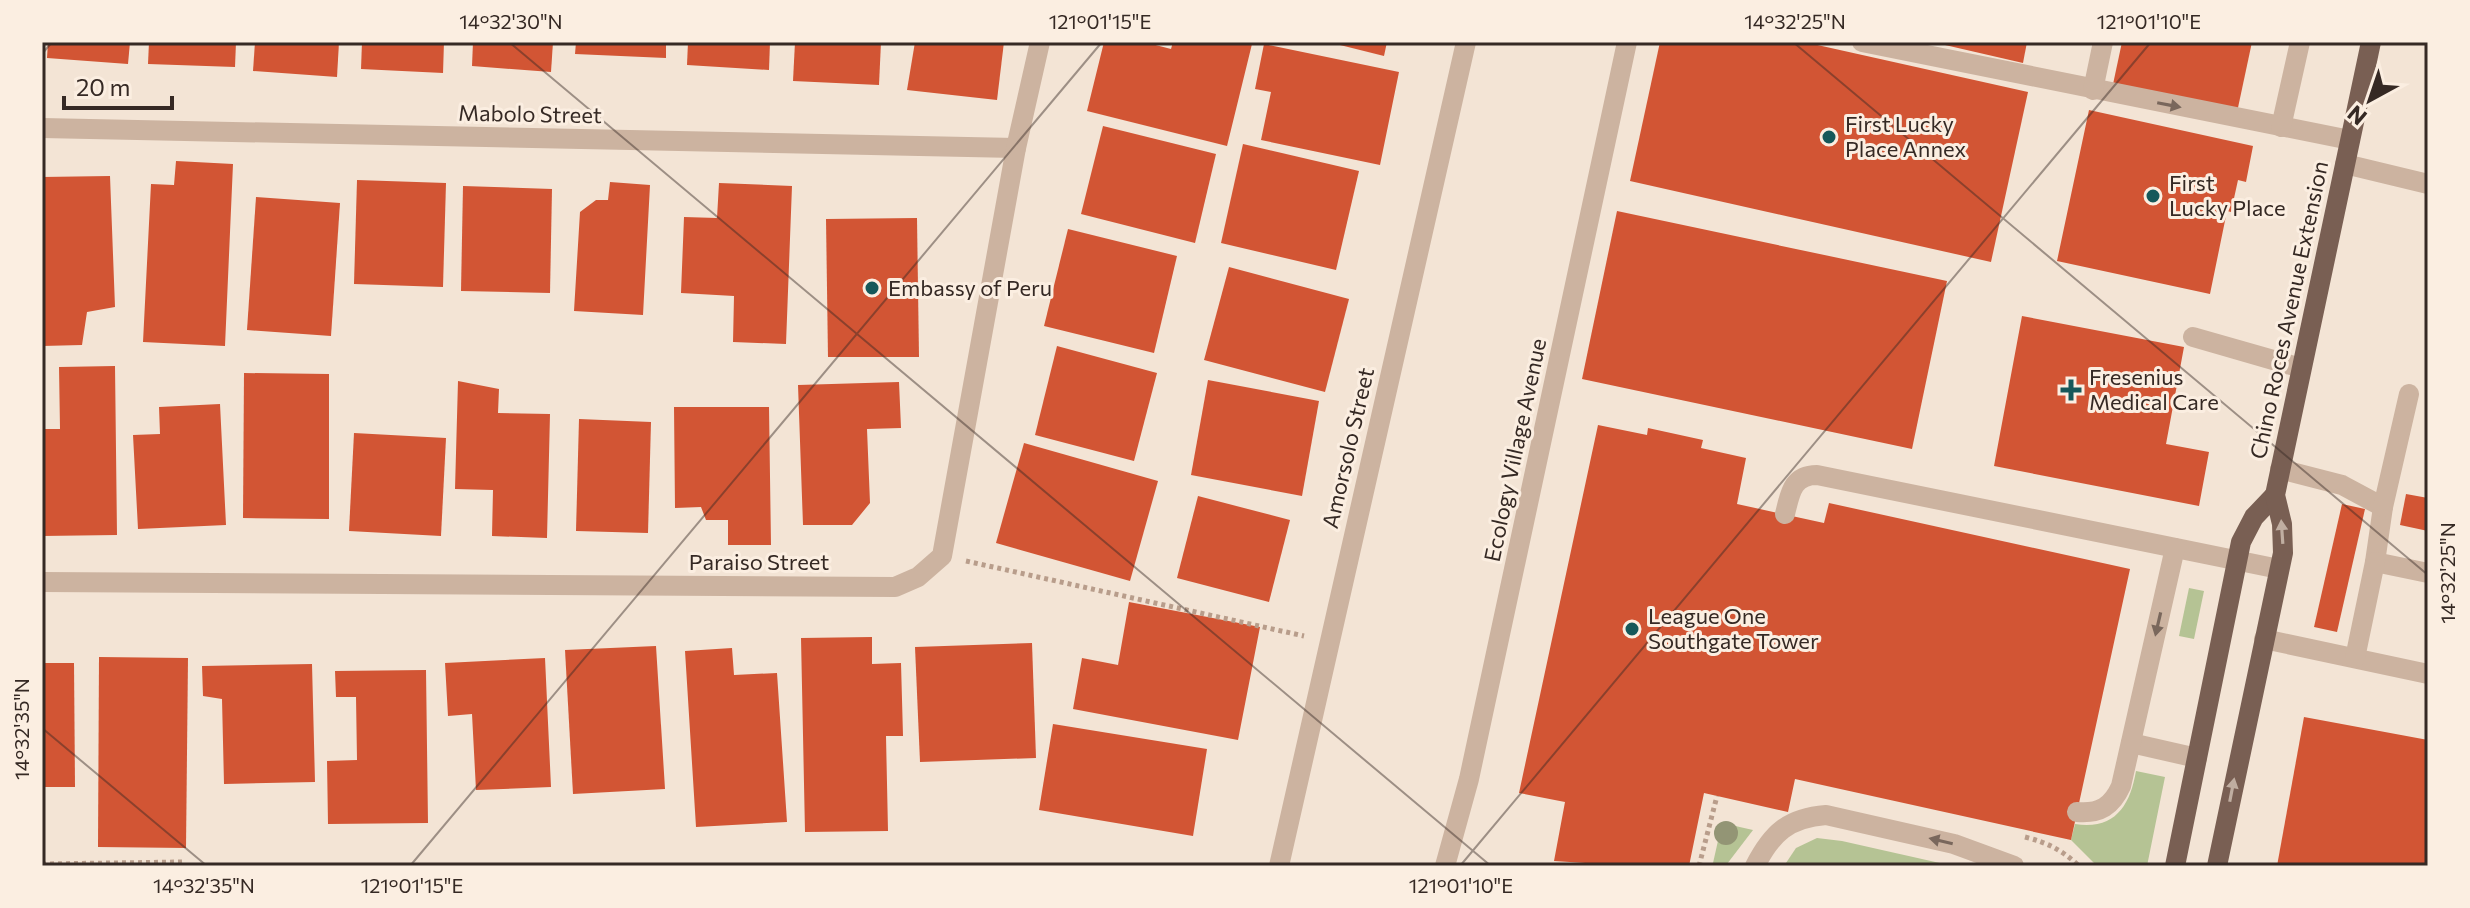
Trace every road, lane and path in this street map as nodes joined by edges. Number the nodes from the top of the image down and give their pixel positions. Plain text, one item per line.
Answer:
1 (1040, 42) edge
2 (1466, 42) edge
3 (1627, 42) edge
4 (1862, 42) edge
5 (2103, 42) edge
6 (2300, 42) edge
7 (2371, 42) edge
8 (2093, 90) junction
9 (2274, 125) junction
10 (42, 128) edge
11 (2350, 140) junction
12 (1016, 148) junction
13 (2345, 164) junction
14 (2428, 184) edge
15 (2193, 337) dead end
16 (2301, 368) junction
17 (2409, 394) dead end
18 (2280, 469) junction
19 (2275, 495) junction
20 (2383, 507) junction
21 (1785, 514) dead end
22 (2175, 548) junction
23 (942, 556) junction
24 (2237, 560) junction
25 (2375, 562) junction
26 (2279, 569) junction
27 (2428, 573) edge
28 (42, 582) edge
29 (2264, 639) junction
30 (1329, 641) junction
31 (2355, 658) junction
32 (2428, 674) edge
33 (2131, 743) junction
34 (2197, 758) junction
35 (1717, 796) dead end
36 (2077, 812) dead end
37 (2038, 840) dead end
38 (182, 862) dead end
39 (42, 864) edge
40 (1279, 866) edge
41 (1445, 866) edge
42 (1699, 866) edge
43 (1755, 866) edge
44 (2014, 866) edge
45 (2079, 866) edge
46 (2175, 866) edge
47 (2217, 866) edge

1 - 12 street
2 - 30 street, Amorsolo Street
3 - 41 street, Ecology Village Avenue
4 - 8 street
5 - 8 street
6 - 9 street
7 - 11 main road, Chino Roces Avenue Extension
8 -> 9 street
9 - 11 street
10 - 12 street, Mabolo Street
11 - 13 main road, Chino Roces Avenue Extension
12 - 23 street
13 - 14 street
13 - 16 main road, Chino Roces Avenue Extension
15 - 16 street
16 - 18 main road, Chino Roces Avenue Extension
17 - 20 street
18 - 19 main road, Chino Roces Avenue Extension
18 - 20 street
19 - 24 main road, Chino Roces Avenue Extension
26 -> 19 main road, Chino Roces Avenue Extension
20 - 25 street
21 - 22 street
22 - 24 street
22 -> 33 street
23 - 28 street, Paraiso Street
23 - 30 path
24 - 26 street
24 - 34 main road, Chino Roces Avenue Extension
25 - 27 street
25 - 31 street
26 - 29 main road, Chino Roces Avenue Extension
29 - 31 street
47 -> 29 main road, Chino Roces Avenue Extension
30 - 40 street, Amorsolo Street
31 - 32 street
33 - 34 street
33 - 36 street
34 - 46 main road, Chino Roces Avenue Extension
35 - 42 path
37 - 45 path
38 - 39 path
44 -> 43 street

